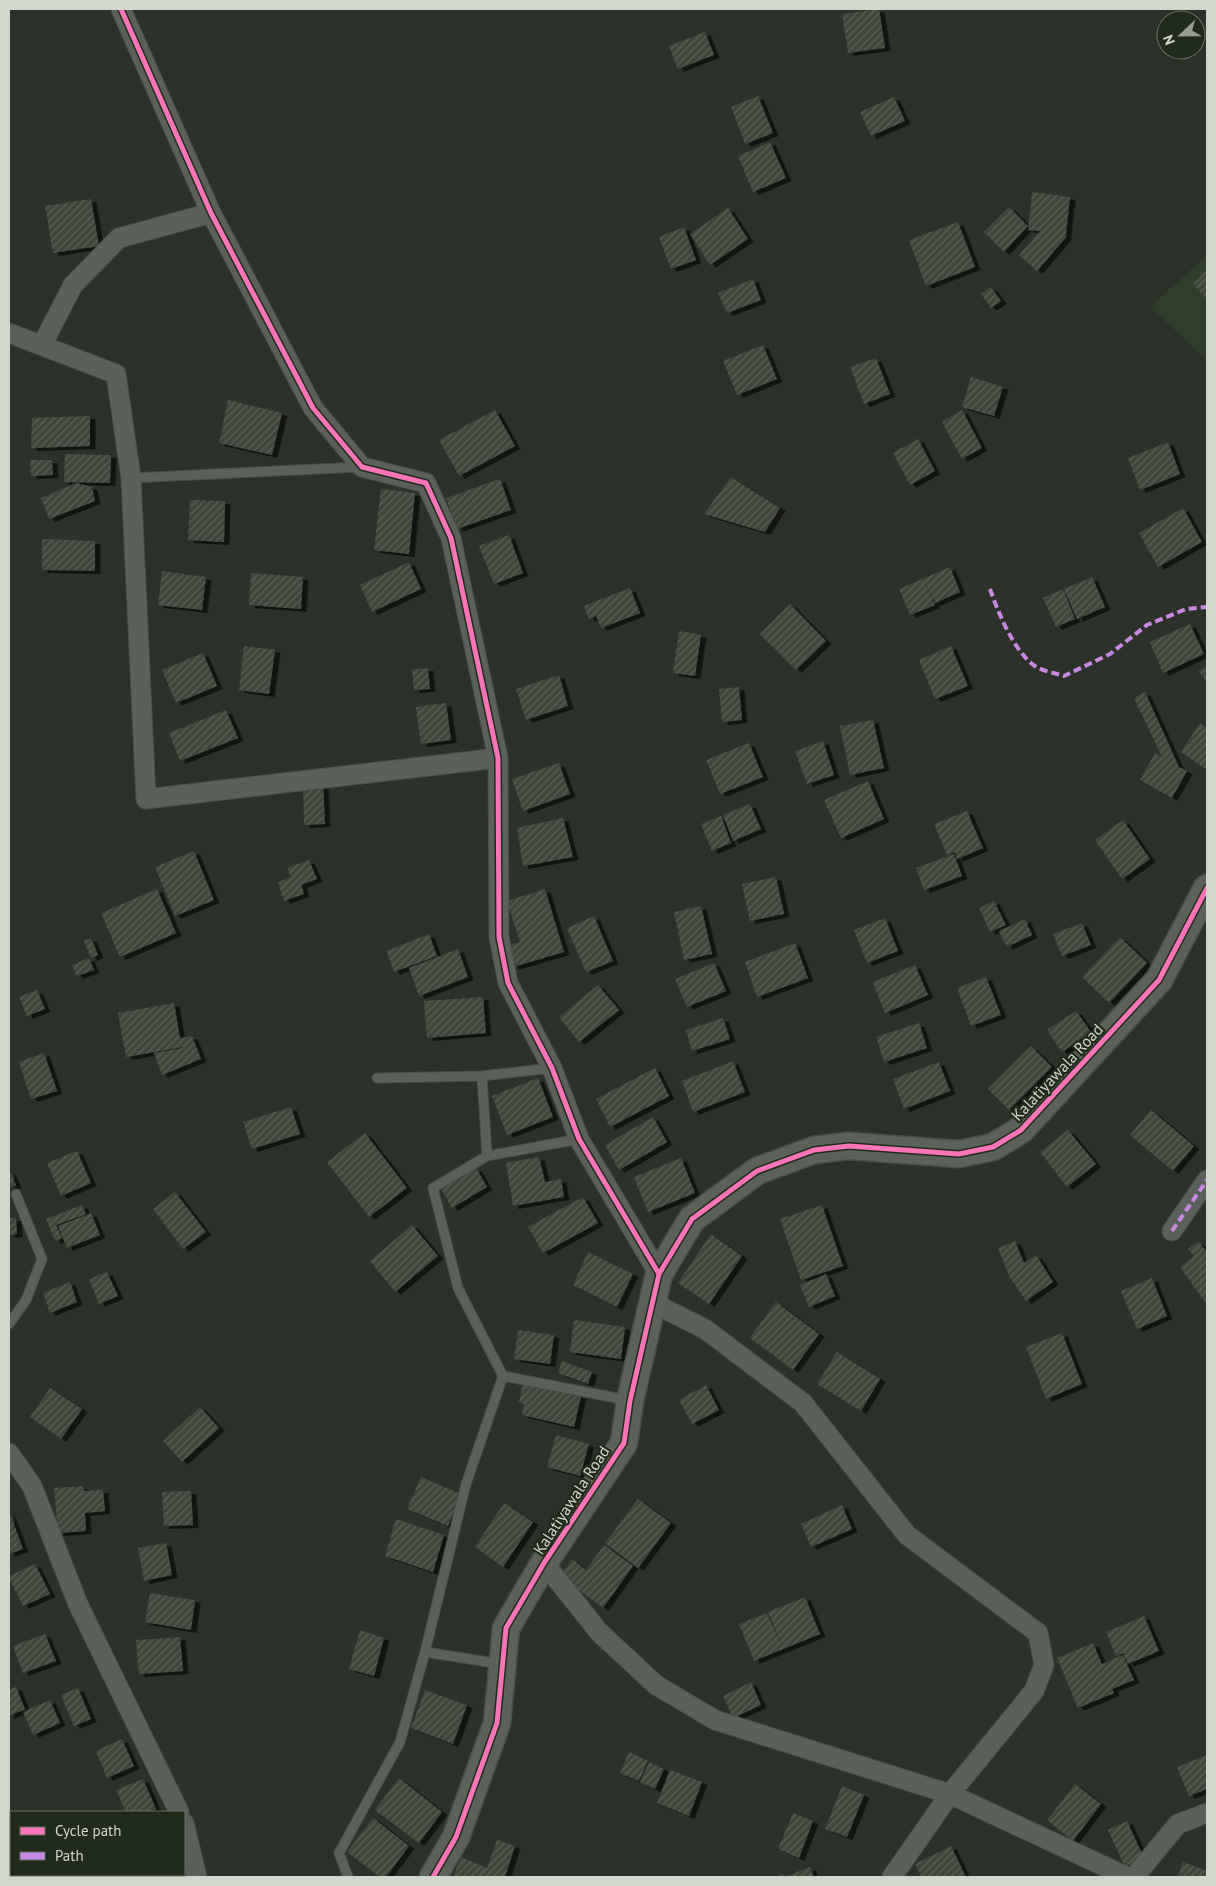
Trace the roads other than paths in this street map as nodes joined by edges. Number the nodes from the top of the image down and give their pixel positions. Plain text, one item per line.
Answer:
1 (121, 9) edge
2 (211, 213) junction
3 (9, 332) edge
4 (42, 345) junction
5 (362, 467) junction
6 (132, 478) junction
7 (498, 758) junction
8 (1207, 888) edge
9 (552, 1068) junction
10 (482, 1076) junction
11 (377, 1078) dead end
12 (579, 1139) junction
13 (487, 1156) junction
14 (1207, 1180) edge
15 (16, 1194) dead end
16 (1172, 1231) dead end
17 (659, 1274) junction
18 (651, 1302) junction
19 (9, 1324) edge
20 (503, 1376) junction
21 (630, 1401) junction
22 (9, 1453) edge
23 (544, 1563) junction
24 (425, 1652) junction
25 (504, 1665) junction
26 (950, 1794) junction
27 (178, 1811) edge
28 (1207, 1813) edge
29 (185, 1827) edge
30 (197, 1877) edge
31 (348, 1877) edge
32 (433, 1877) edge
33 (892, 1877) edge
34 (1127, 1877) edge
35 (1134, 1877) edge

1 - 2 street
2 - 4 street
2 - 5 street
3 - 4 street
4 - 6 street
5 - 6 lane
5 - 7 street
6 - 7 street
7 - 9 street
8 - 17 street, Kalatiyawala Road
9 - 10 lane
9 - 12 street
10 - 11 lane
10 - 13 lane
12 - 13 lane
12 - 17 street
13 - 20 lane
14 - 16 street
15 - 19 lane
17 - 18 street, Kalatiyawala Road
18 - 21 street, Kalatiyawala Road
18 - 26 street
20 - 21 lane
20 - 24 lane
21 - 23 street, Kalatiyawala Road
22 - 27 street
23 - 25 street, Kalatiyawala Road
23 - 26 street
24 - 25 lane
24 - 31 lane
25 - 32 street, Kalatiyawala Road
26 - 33 street
26 - 34 street
28 - 35 street
29 - 30 street

